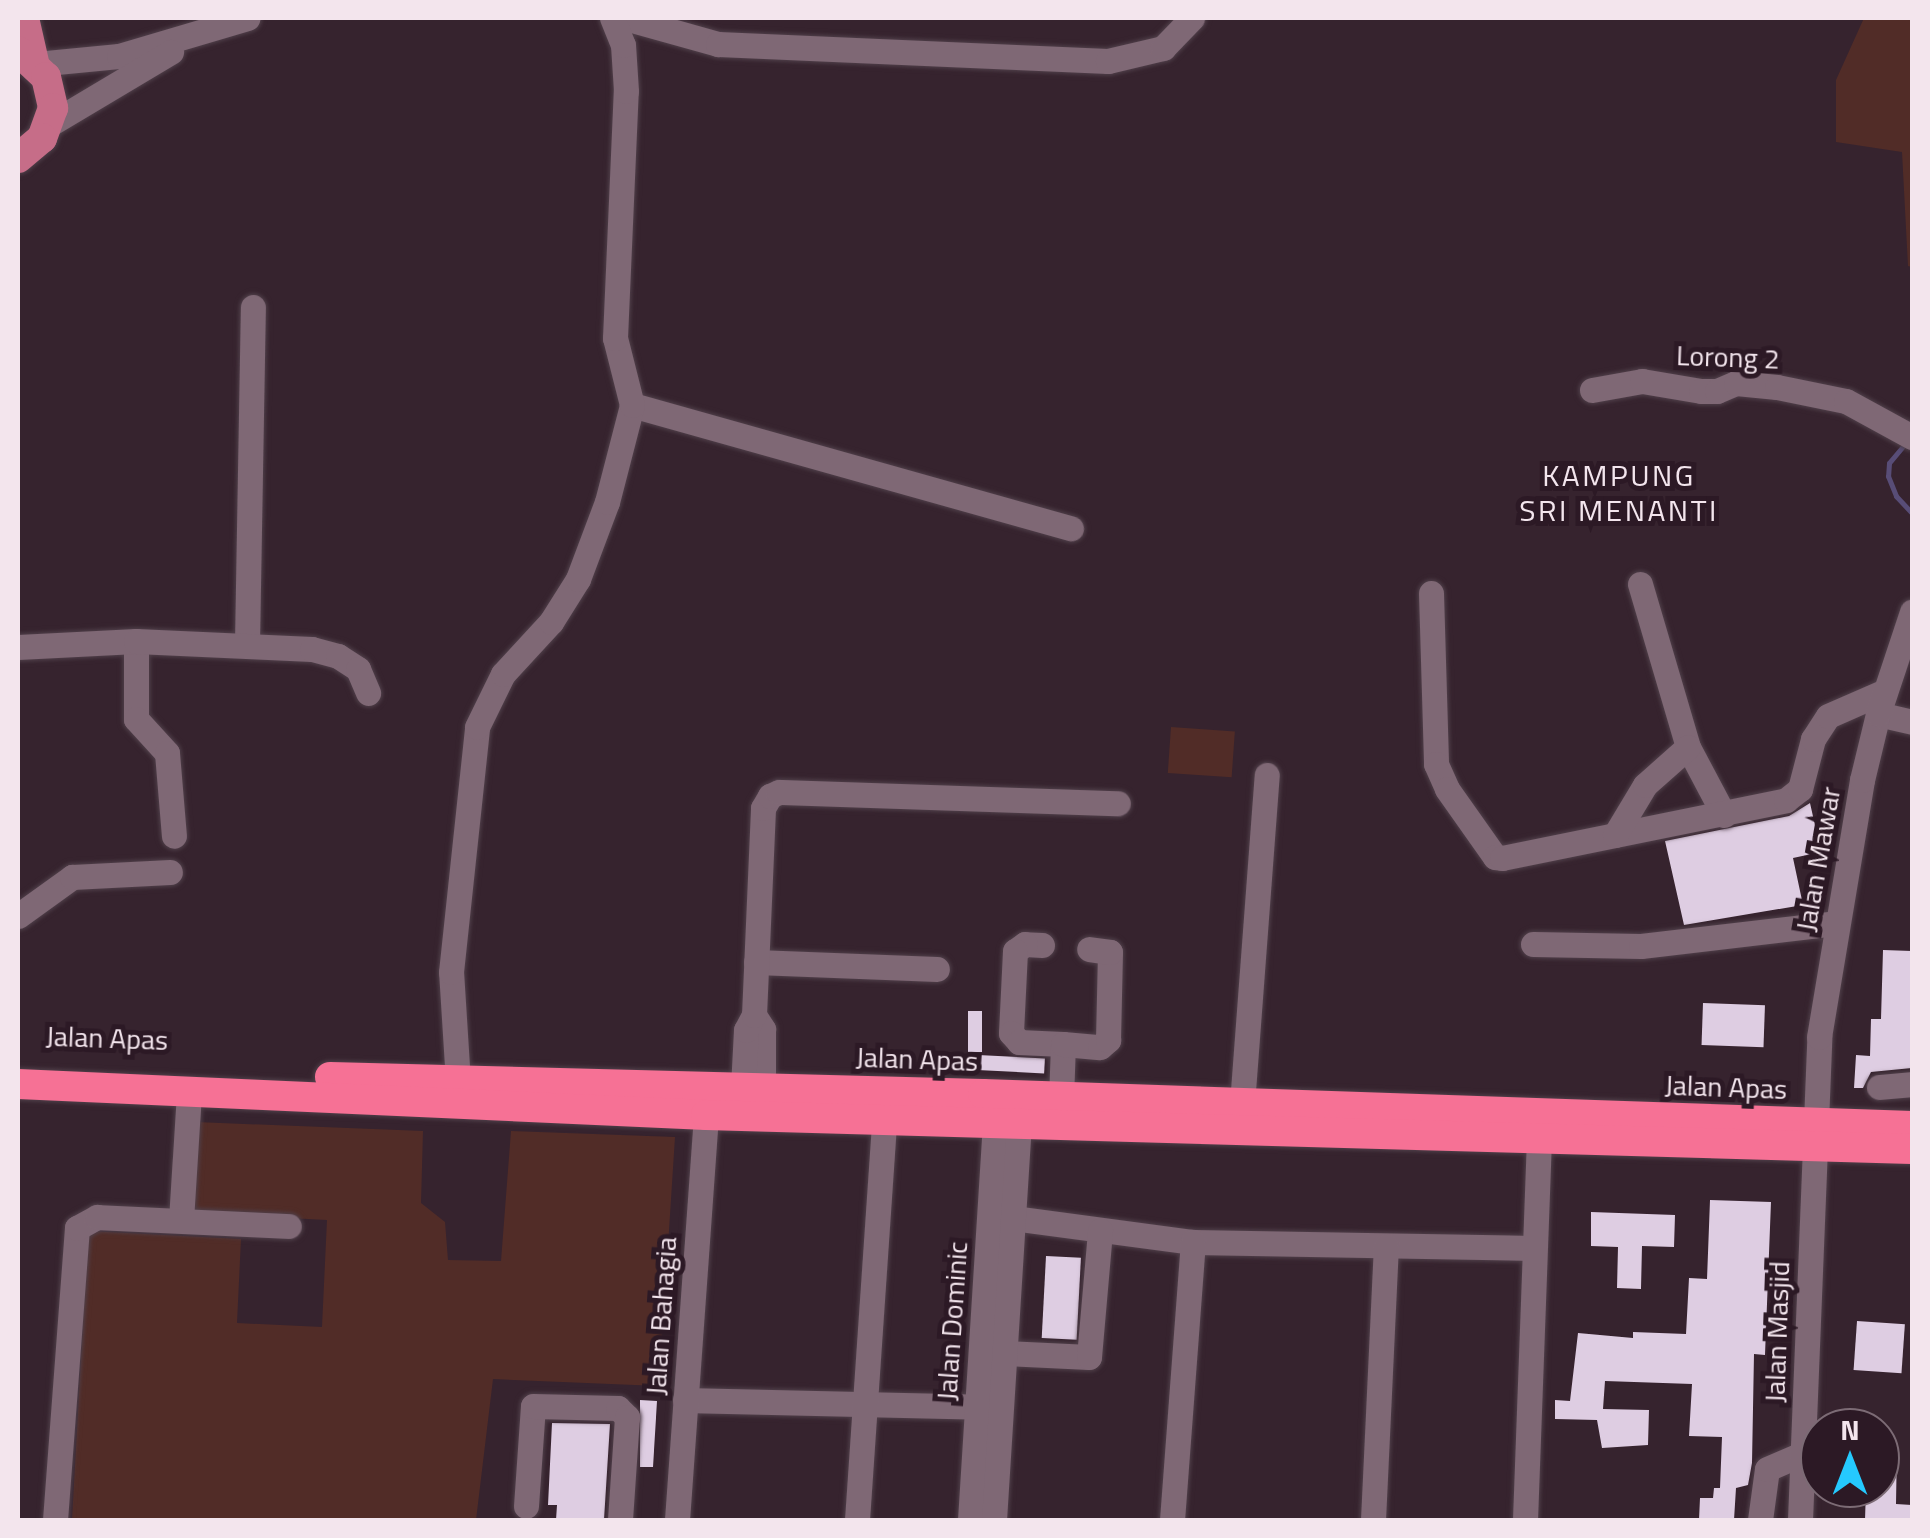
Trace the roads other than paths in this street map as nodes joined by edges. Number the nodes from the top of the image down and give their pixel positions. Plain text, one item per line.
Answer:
1 (24, 18) edge
2 (612, 18) edge
3 (625, 18) edge
4 (1192, 18) edge
5 (239, 19) edge
6 (206, 33) junction
7 (29, 59) edge
8 (50, 124) junction
9 (24, 154) edge
10 (18, 182) edge
11 (253, 308) dead end
12 (1592, 390) dead end
13 (632, 406) junction
14 (1912, 437) edge
15 (1071, 528) dead end
16 (1640, 584) dead end
17 (1431, 592) dead end
18 (1912, 612) edge
19 (136, 641) junction
20 (247, 644) junction
21 (18, 647) edge
22 (368, 693) dead end
23 (1882, 702) junction
24 (1912, 722) edge
25 (1688, 747) junction
26 (1268, 775) dead end
27 (1118, 803) dead end
28 (1724, 815) junction
29 (1615, 834) junction
30 (174, 836) dead end
31 (170, 872) dead end
32 (18, 916) edge
33 (1836, 923) junction
34 (1534, 944) dead end
35 (1042, 945) dead end
36 (1089, 949) dead end
37 (756, 962) junction
38 (936, 968) dead end
39 (1063, 1044) junction
40 (20, 1076) edge
41 (458, 1082) junction
42 (1912, 1084) edge
43 (754, 1087) junction
44 (1879, 1087) dead end
45 (189, 1092) junction
46 (983, 1094) junction
47 (1061, 1098) junction
48 (1242, 1104) junction
49 (706, 1115) junction
50 (884, 1121) junction
51 (1007, 1125) junction
52 (1912, 1126) edge
53 (1813, 1134) junction
54 (1539, 1138) junction
55 (1912, 1150) edge
56 (1013, 1218) junction
57 (182, 1220) junction
58 (289, 1226) dead end
59 (1100, 1230) junction
60 (1193, 1242) junction
61 (1386, 1246) junction
62 (1534, 1248) junction
63 (1005, 1353) junction
64 (686, 1400) junction
65 (865, 1404) junction
66 (989, 1407) junction
67 (1805, 1408) edge
68 (1800, 1455) edge
69 (526, 1506) dead end
70 (55, 1520) edge
71 (620, 1520) edge
72 (677, 1520) edge
73 (857, 1520) edge
74 (970, 1520) edge
75 (994, 1520) edge
76 (1172, 1520) edge
77 (1373, 1520) edge
78 (1525, 1520) edge
79 (1760, 1520) edge

1 - 7 main road
2 - 13 street
3 - 4 street
5 - 6 street
6 - 7 street
6 - 8 street
7 - 8 main road
8 - 9 main road
9 - 10 main road
11 - 20 street
12 - 14 street, Lorong 2
13 - 15 street
13 - 41 street
16 - 25 street
17 - 29 street
18 - 23 street, Jalan Mawar
19 - 20 street
19 - 21 street
19 - 30 street
20 - 22 street
23 - 24 street
23 - 28 street
23 - 33 street, Jalan Mawar
25 - 28 street
25 - 29 street
26 - 48 street
27 - 37 street
28 - 29 street
31 - 32 street
33 - 34 street
33 - 53 street, Jalan Mawar
35 - 39 street
36 - 39 street
37 - 38 street
37 - 43 street
39 - 47 street
40 - 41 highway, Jalan Apas
40 - 45 highway, Jalan Apas
41 - 43 highway, Jalan Apas
42 - 44 street
43 - 46 highway, Jalan Apas
45 - 49 highway, Jalan Apas
45 - 57 street
46 - 47 highway, Jalan Apas
46 - 51 highway
47 - 48 highway, Jalan Apas
48 - 53 highway, Jalan Apas
49 - 50 highway, Jalan Apas
49 - 64 street, Jalan Bahagia
50 - 51 highway, Jalan Apas
50 - 65 street
51 - 54 highway, Jalan Apas
51 - 56 street, Jalan Dominic
51 - 66 street, Jalan Dominic
52 - 53 highway
53 - 54 highway, Jalan Apas
53 - 55 highway
53 - 67 street, Jalan Masjid
54 - 62 street
56 - 59 street
56 - 63 street, Jalan Dominic
57 - 58 street
57 - 70 street
59 - 60 street
59 - 63 street
60 - 61 street
60 - 76 street
61 - 62 street
61 - 77 street
62 - 78 street
63 - 66 street, Jalan Dominic
64 - 65 street
64 - 72 street, Jalan Bahagia
65 - 66 street
65 - 73 street
66 - 74 street, Jalan Dominic
66 - 75 street, Jalan Dominic
68 - 79 street
69 - 71 street

